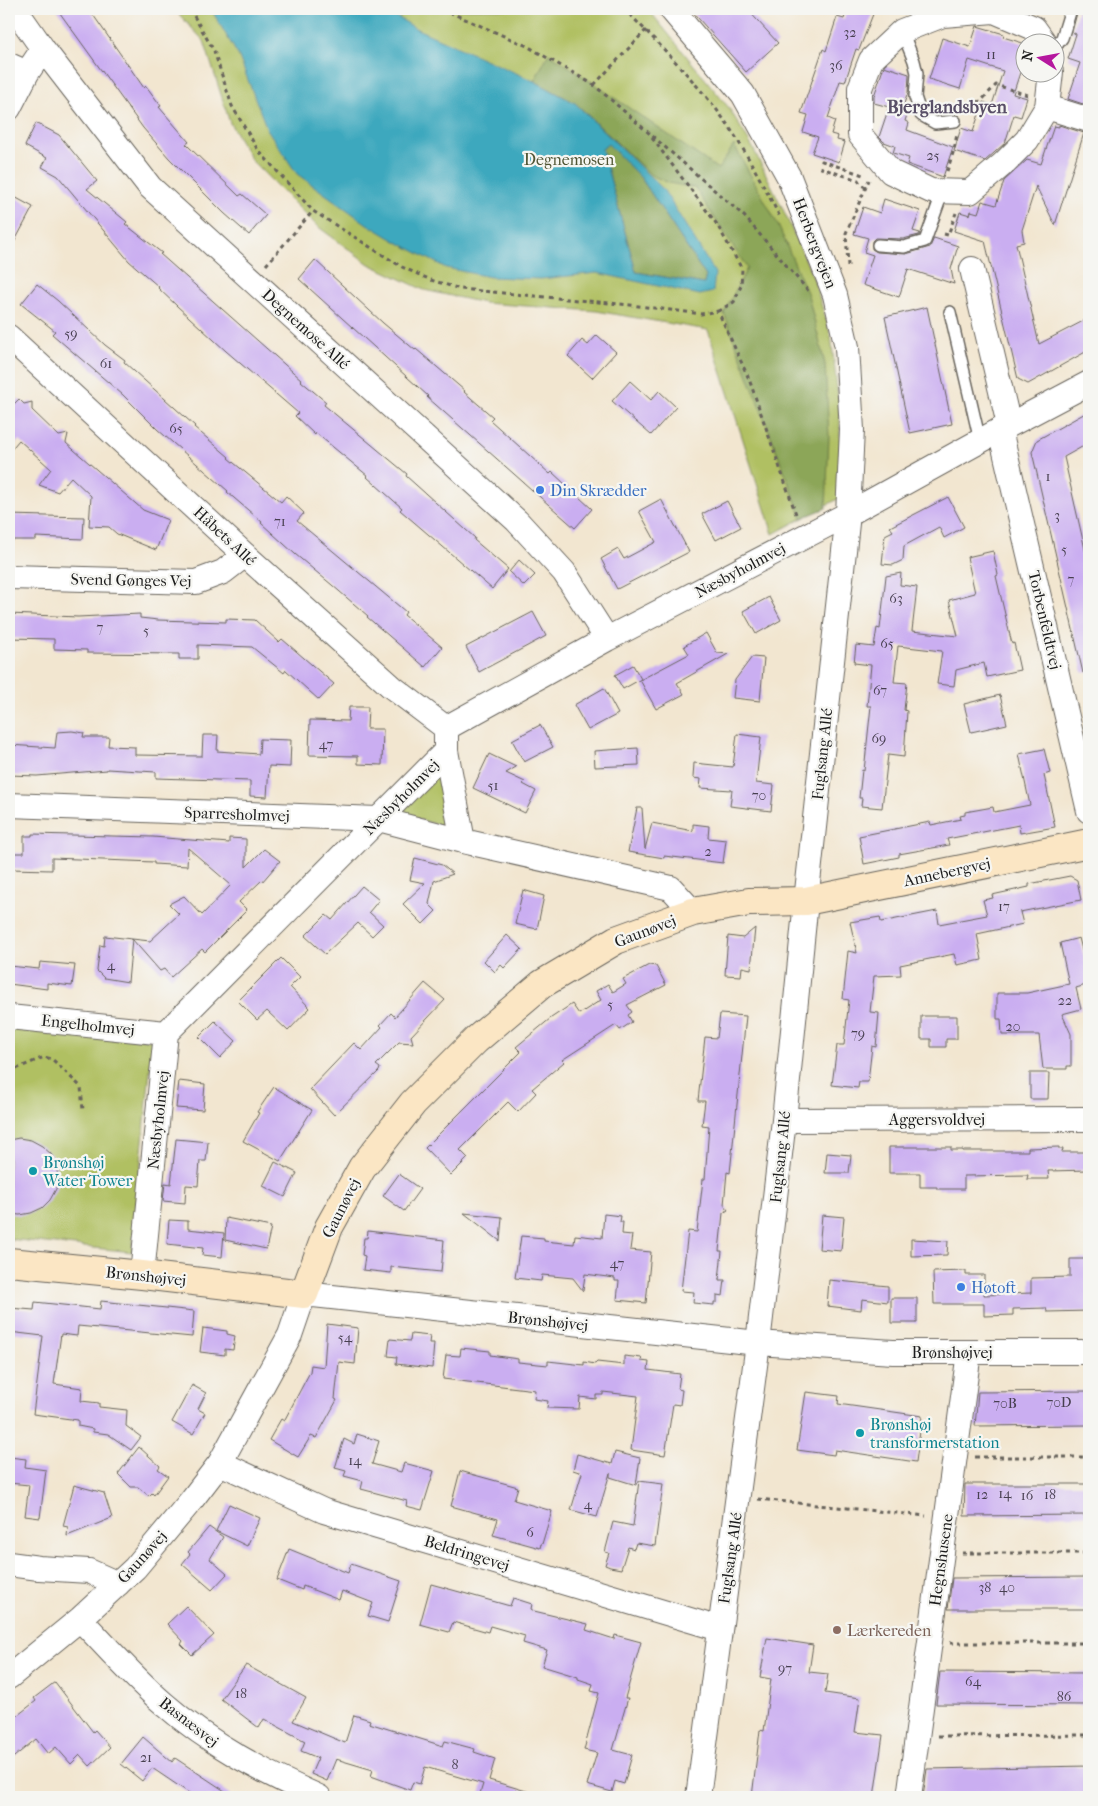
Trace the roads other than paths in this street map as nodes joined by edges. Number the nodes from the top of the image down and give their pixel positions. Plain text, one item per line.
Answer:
1 (15, 9) edge
2 (671, 9) edge
3 (1071, 9) edge
4 (902, 31) junction
5 (1037, 32) edge
6 (1064, 32) edge
7 (44, 49) junction
8 (18, 69) edge
9 (1047, 82) edge
10 (1038, 101) junction
11 (9, 108) edge
12 (1089, 120) edge
13 (955, 121) road end
14 (943, 191) junction
15 (878, 245) dead end
16 (972, 268) dead end
17 (950, 312) dead end
18 (9, 337) edge
19 (1089, 383) edge
20 (1004, 427) junction
21 (980, 441) junction
22 (848, 514) junction
23 (245, 555) junction
24 (9, 577) edge
25 (607, 639) junction
26 (446, 740) junction
27 (9, 805) edge
28 (1089, 811) edge
29 (378, 819) junction
30 (463, 841) junction
31 (1089, 843) edge
32 (806, 901) junction
33 (693, 912) junction
34 (9, 1017) edge
35 (166, 1032) junction
36 (1089, 1119) edge
37 (784, 1120) junction
38 (9, 1262) edge
39 (142, 1274) junction
40 (304, 1294) junction
41 (758, 1343) junction
42 (969, 1352) junction
43 (1089, 1352) edge
44 (220, 1463) junction
45 (9, 1564) edge
46 (118, 1584) junction
47 (80, 1619) junction
48 (720, 1628) junction
49 (9, 1677) edge
50 (319, 1797) edge
51 (698, 1797) edge
52 (909, 1797) edge

1 - 7 street, Degnemose Allé
2 - 22 street, Herbergvejen
3 - 6 lane
4 - 5 street
4 - 13 lane
4 - 14 street
7 - 8 street
7 - 25 street, Degnemose Allé
8 - 11 street
9 - 10 street
10 - 12 street
10 - 14 street
14 - 15 lane
16 - 20 street
17 - 21 lane
18 - 23 street, Håbets Allé
19 - 20 street, Næsbyholmvej
20 - 21 street, Næsbyholmvej
20 - 28 street, Torbenfeldtvej
21 - 22 street, Næsbyholmvej
22 - 25 street, Næsbyholmvej
22 - 32 street, Fuglsang Allé
23 - 24 street, Svend Gønges Vej
23 - 26 street, Håbets Allé
25 - 26 street, Næsbyholmvej
26 - 29 street, Næsbyholmvej
26 - 30 street
27 - 29 street, Sparresholmvej
29 - 30 street, Sparresholmvej
29 - 35 street, Næsbyholmvej
30 - 33 street, Sparresholmvej
31 - 32 street, Annebergvej
32 - 33 street, Gaunøvej
32 - 37 street, Fuglsang Allé
33 - 40 street, Gaunøvej
34 - 35 street, Engelholmvej
35 - 39 street, Næsbyholmvej
36 - 37 street, Aggersvoldvej
37 - 41 street, Fuglsang Allé
38 - 39 street, Brønshøjvej
39 - 40 street, Brønshøjvej
40 - 41 street, Brønshøjvej
40 - 44 street, Gaunøvej
41 - 42 street, Brønshøjvej
41 - 48 street, Fuglsang Allé
42 - 43 street, Brønshøjvej
42 - 52 street, Hegnshusene
44 - 46 street, Gaunøvej
44 - 48 street, Beldringevej
45 - 46 street
46 - 47 street, Gaunøvej
47 - 49 street, Gaunøvej
47 - 50 street, Basnæsvej
48 - 51 street, Fuglsang Allé

